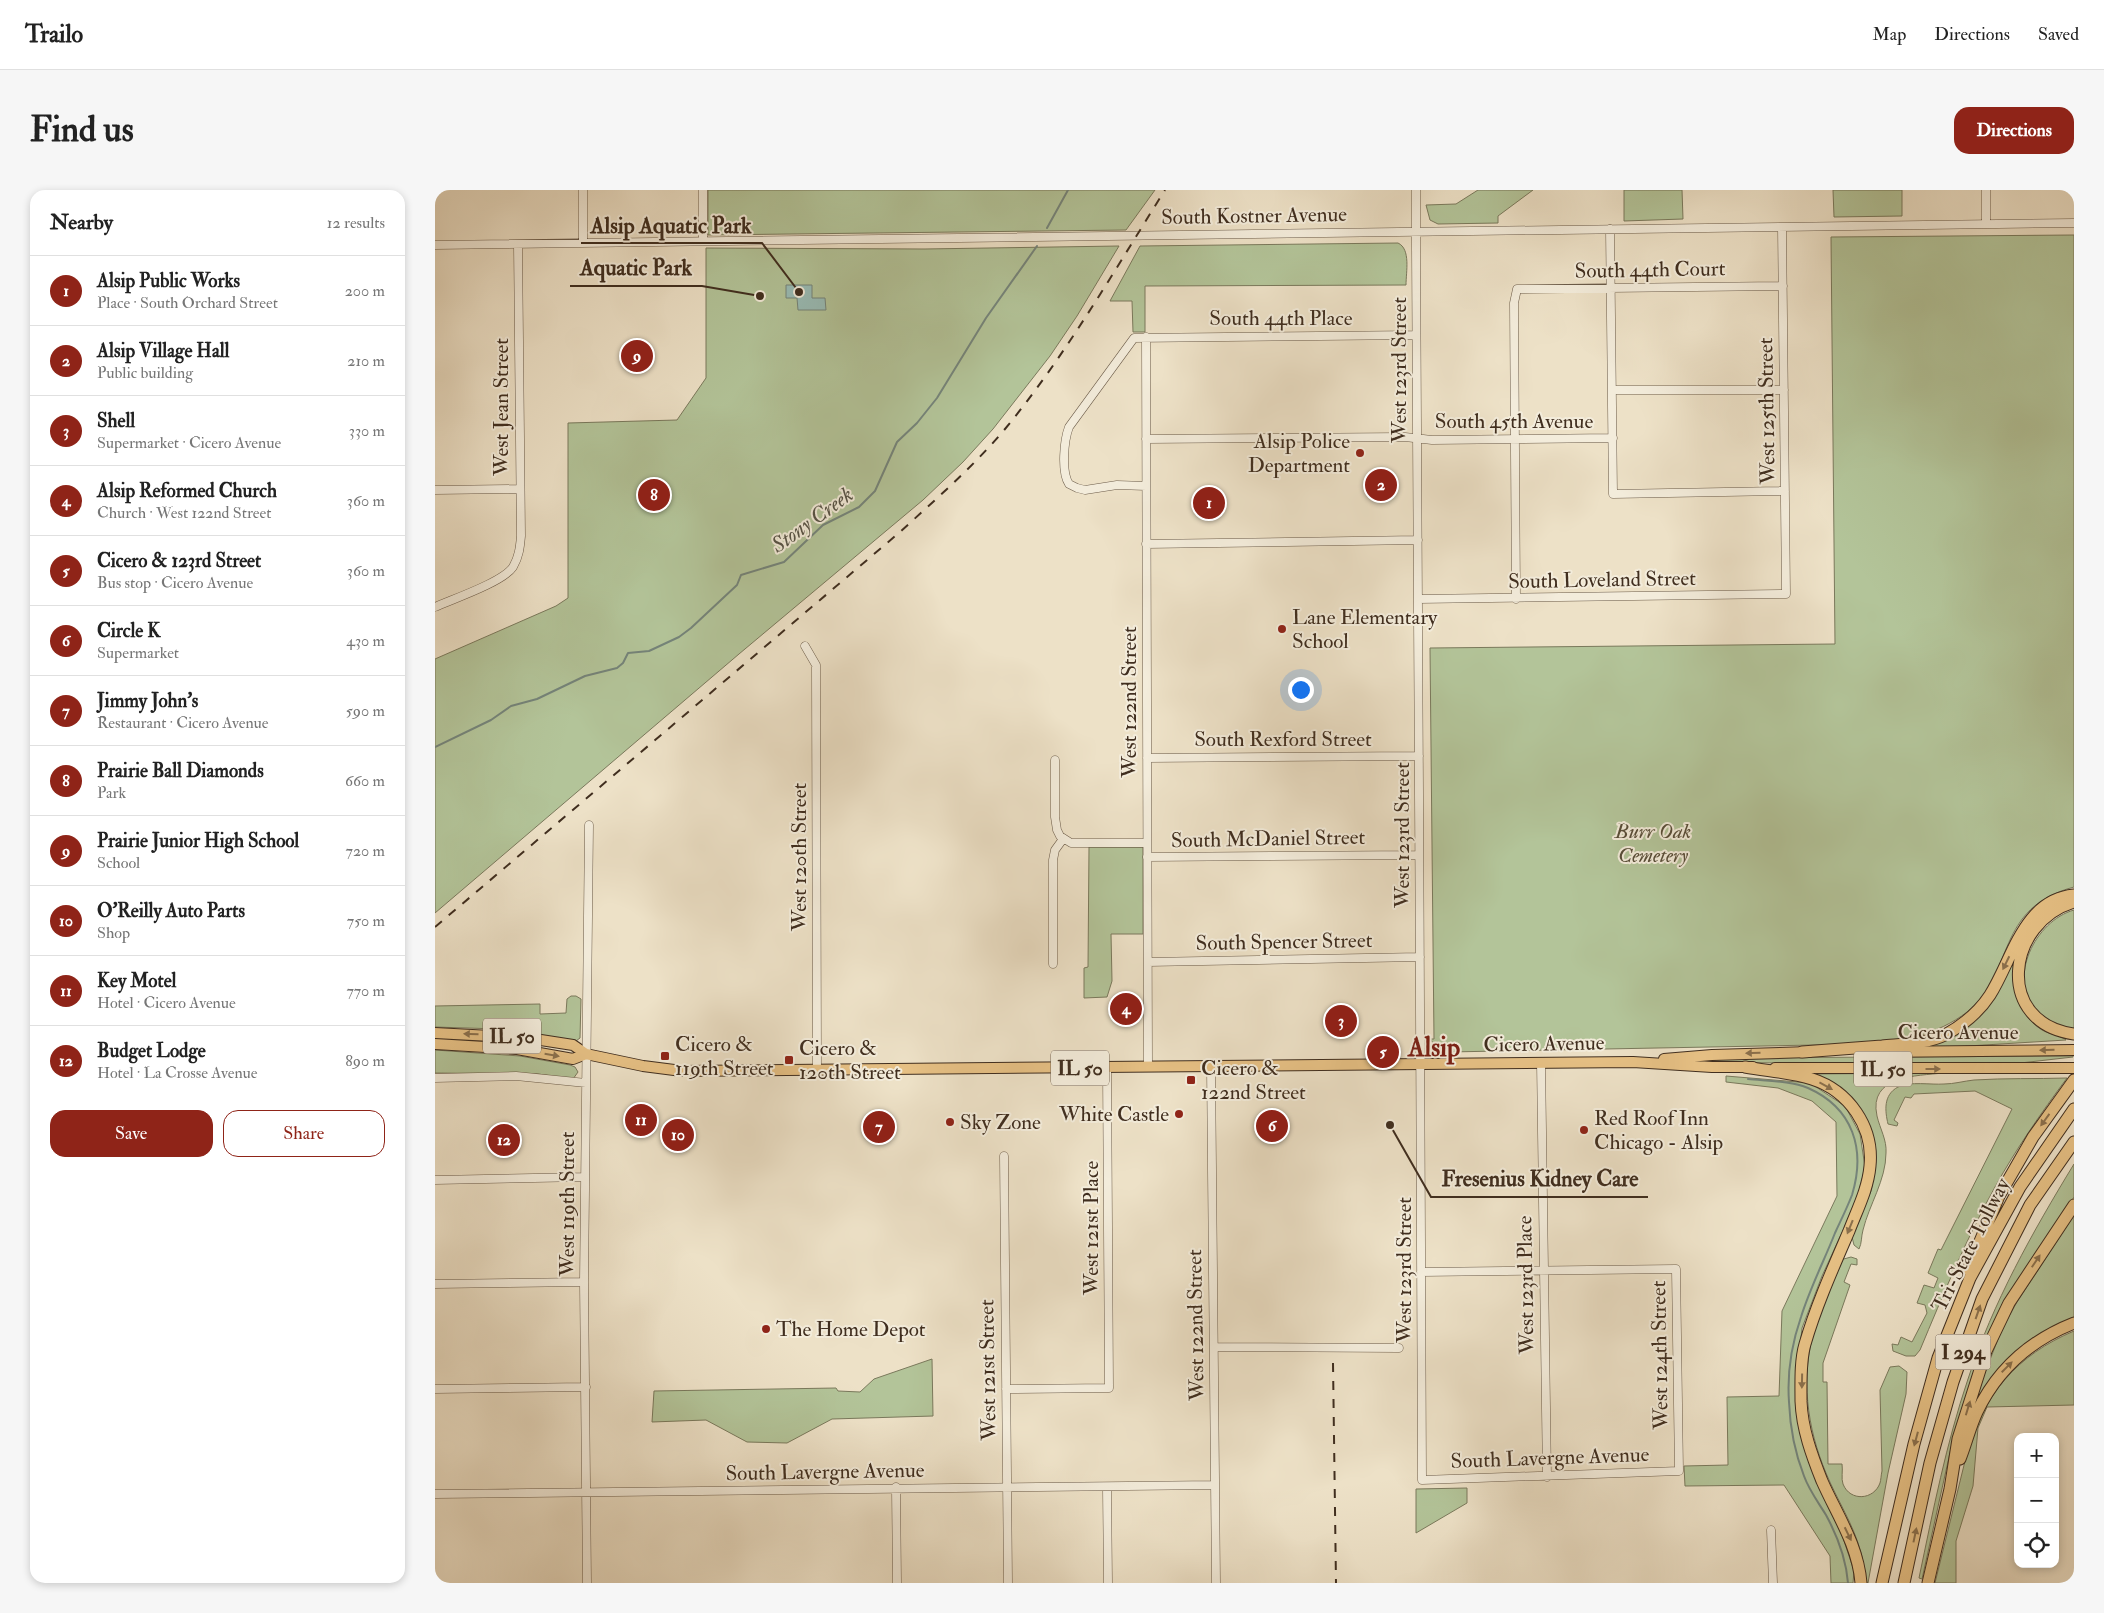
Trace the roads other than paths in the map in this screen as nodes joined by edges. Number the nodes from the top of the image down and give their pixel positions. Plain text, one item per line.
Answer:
1 (583, 190) edge
2 (703, 190) edge
3 (1416, 190) edge
4 (1986, 190) edge
5 (2074, 223) edge
6 (1986, 224) junction
7 (1782, 227) junction
8 (1610, 229) junction
9 (1416, 232) junction
10 (703, 241) junction
11 (583, 242) junction
12 (435, 244) edge
13 (518, 244) junction
14 (1783, 286) junction
15 (1611, 288) junction
16 (1417, 334) junction
17 (1146, 337) junction
18 (1612, 390) junction
19 (1784, 390) junction
20 (1613, 438) junction
21 (1417, 439) junction
22 (1515, 439) junction
23 (1146, 440) junction
24 (1146, 486) junction
25 (435, 490) edge
26 (519, 490) junction
27 (1785, 492) junction
28 (1417, 540) junction
29 (1146, 544) junction
30 (1786, 594) joint
31 (1516, 598) junction
32 (1418, 600) junction
33 (435, 607) edge
34 (805, 646) dead end
35 (1419, 756) junction
36 (1147, 758) junction
37 (1055, 760) dead end
38 (589, 825) dead end
39 (1063, 839) junction
40 (1147, 843) junction
41 (1419, 854) junction
42 (1147, 857) junction
43 (2074, 895) edge
44 (2074, 902) edge
45 (1420, 957) junction
46 (1148, 962) junction
47 (1053, 964) dead end
48 (435, 1033) edge
49 (2074, 1034) edge
50 (435, 1044) edge
51 (2074, 1050) edge
52 (1802, 1052) junction
53 (586, 1054) junction
54 (1541, 1062) junction
55 (1633, 1062) junction
56 (1420, 1064) junction
57 (1211, 1066) junction
58 (1107, 1067) junction
59 (1148, 1067) junction
60 (1745, 1067) junction
61 (2074, 1068) edge
62 (817, 1070) junction
63 (435, 1078) edge
64 (2074, 1080) edge
65 (586, 1083) junction
66 (2074, 1109) edge
67 (2074, 1142) edge
68 (1004, 1156) dead end
69 (585, 1177) junction
70 (435, 1180) edge
71 (2074, 1205) edge
72 (1543, 1270) junction
73 (1421, 1272) junction
74 (584, 1282) junction
75 (435, 1284) edge
76 (2074, 1323) edge
77 (1214, 1347) junction
78 (1399, 1348) dead end
79 (1938, 1358) junction
80 (586, 1388) junction
81 (435, 1389) edge
82 (1006, 1389) junction
83 (1679, 1471) joint
84 (1547, 1477) junction
85 (1423, 1480) joint
86 (1215, 1485) junction
87 (1107, 1487) junction
88 (896, 1488) junction
89 (1007, 1488) junction
90 (1950, 1489) junction
91 (435, 1494) edge
92 (587, 1494) junction
93 (1771, 1530) dead end
94 (587, 1583) edge
95 (897, 1583) edge
96 (1008, 1583) edge
97 (1108, 1583) edge
98 (1216, 1583) edge
99 (1773, 1583) edge
100 (1861, 1583) edge
101 (1882, 1583) edge
102 (1904, 1583) edge
103 (1928, 1583) edge

1 - 11 street
2 - 10 street
3 - 9 street, West 123rd Street
4 - 6 street
5 - 6 street, South Kostner Avenue
6 - 7 street, South Kostner Avenue
7 - 8 street, South Kostner Avenue
7 - 14 street, West 125th Street
8 - 9 street, South Kostner Avenue
8 - 15 street
9 - 10 street, South Kostner Avenue
9 - 16 street, West 123rd Street
10 - 11 street, South Kostner Avenue
11 - 13 street, South Kostner Avenue
12 - 13 street, South Kostner Avenue
13 - 26 street, West Jean Street
14 - 15 street, South 44th Court
14 - 19 street, West 125th Street
15 - 18 street
15 - 22 street, South 44th Court
16 - 17 street, South 44th Place
16 - 21 street, West 123rd Street
17 - 23 street, West 122nd Street
17 - 24 street
18 - 19 street, South 45th Avenue
18 - 20 street
19 - 27 street, West 125th Street
20 - 22 street, South 45th Avenue
20 - 27 street
21 - 22 street, South 45th Avenue
21 - 23 street, South 45th Avenue
21 - 28 street, West 123rd Street
22 - 31 street
23 - 24 street, West 122nd Street
24 - 29 street, West 122nd Street
25 - 26 street
26 - 33 street, West Jean Street
27 - 30 street, West 125th Street
28 - 29 street
28 - 32 street, West 123rd Street
29 - 36 street, West 122nd Street
30 - 31 street, South Loveland Street
31 - 32 street, South Loveland Street
32 - 35 street, West 123rd Street
34 - 62 street, West 120th Street
35 - 36 street, South Rexford Street
35 - 41 street, West 123rd Street
36 - 40 street, West 122nd Street
37 - 39 street
38 - 53 street, West 119th Street
39 - 40 street
39 - 47 street
40 - 42 street, West 122nd Street
41 - 42 street, South McDaniel Street
41 - 45 street, West 123rd Street
42 - 46 street, West 122nd Street
43 -> 52 highway
44 - 49 highway
45 - 46 street, South Spencer Street
45 - 56 street, West 123rd Street
46 - 59 street, West 122nd Street
53 -> 48 main road, Cicero Avenue / IL 50
50 -> 53 main road, Cicero Avenue / IL 50
51 -> 52 main road, Cicero Avenue / IL 50
52 -> 55 main road, Cicero Avenue / IL 50
53 - 62 main road, Cicero Avenue / IL 50
53 - 65 street, West 119th Street
54 - 55 main road, Cicero Avenue / IL 50
54 - 56 main road, Cicero Avenue / IL 50
54 - 72 street, West 123rd Place
55 - 60 main road, Cicero Avenue / IL 50
56 - 57 main road, Cicero Avenue / IL 50
56 - 73 street, West 123rd Street
57 - 59 main road, Cicero Avenue / IL 50
57 - 77 street, West 122nd Street
58 - 59 main road, Cicero Avenue / IL 50
58 - 62 main road, Cicero Avenue / IL 50
58 - 82 street, West 121st Place
60 -> 61 main road, Cicero Avenue / IL 50
60 -> 100 highway
63 - 65 street
64 -> 79 highway
65 - 69 street, West 119th Street
66 - 79 highway, Tri-State Tollway / I 294
102 -> 67 highway, Tri-State Tollway / I 294
68 - 82 street, West 121st Street
69 - 70 street
69 - 74 street, West 119th Street
90 -> 71 highway
72 - 73 street
72 - 83 street, West 124th Street
72 - 84 street, West 123rd Place
73 - 85 street, West 123rd Street
74 - 75 street
74 - 80 street, West 119th Street
90 -> 76 highway
77 - 78 street
77 - 86 street, West 122nd Street
79 -> 101 highway, Tri-State Tollway / I 294
80 - 81 street
80 - 92 street, West 119th Street
82 - 89 street, West 121st Street
83 - 84 street, South Lavergne Avenue
84 - 85 street, South Lavergne Avenue
86 - 87 street, South Lavergne Avenue
86 - 98 street, West 122nd Street
87 - 89 street, South Lavergne Avenue
87 - 97 street
88 - 89 street, South Lavergne Avenue
88 - 92 street, South Lavergne Avenue
88 - 95 street
89 - 96 street, West 121st Street
90 - 103 highway
91 - 92 street, South Lavergne Avenue
92 - 94 street, West 119th Street
93 - 99 street

